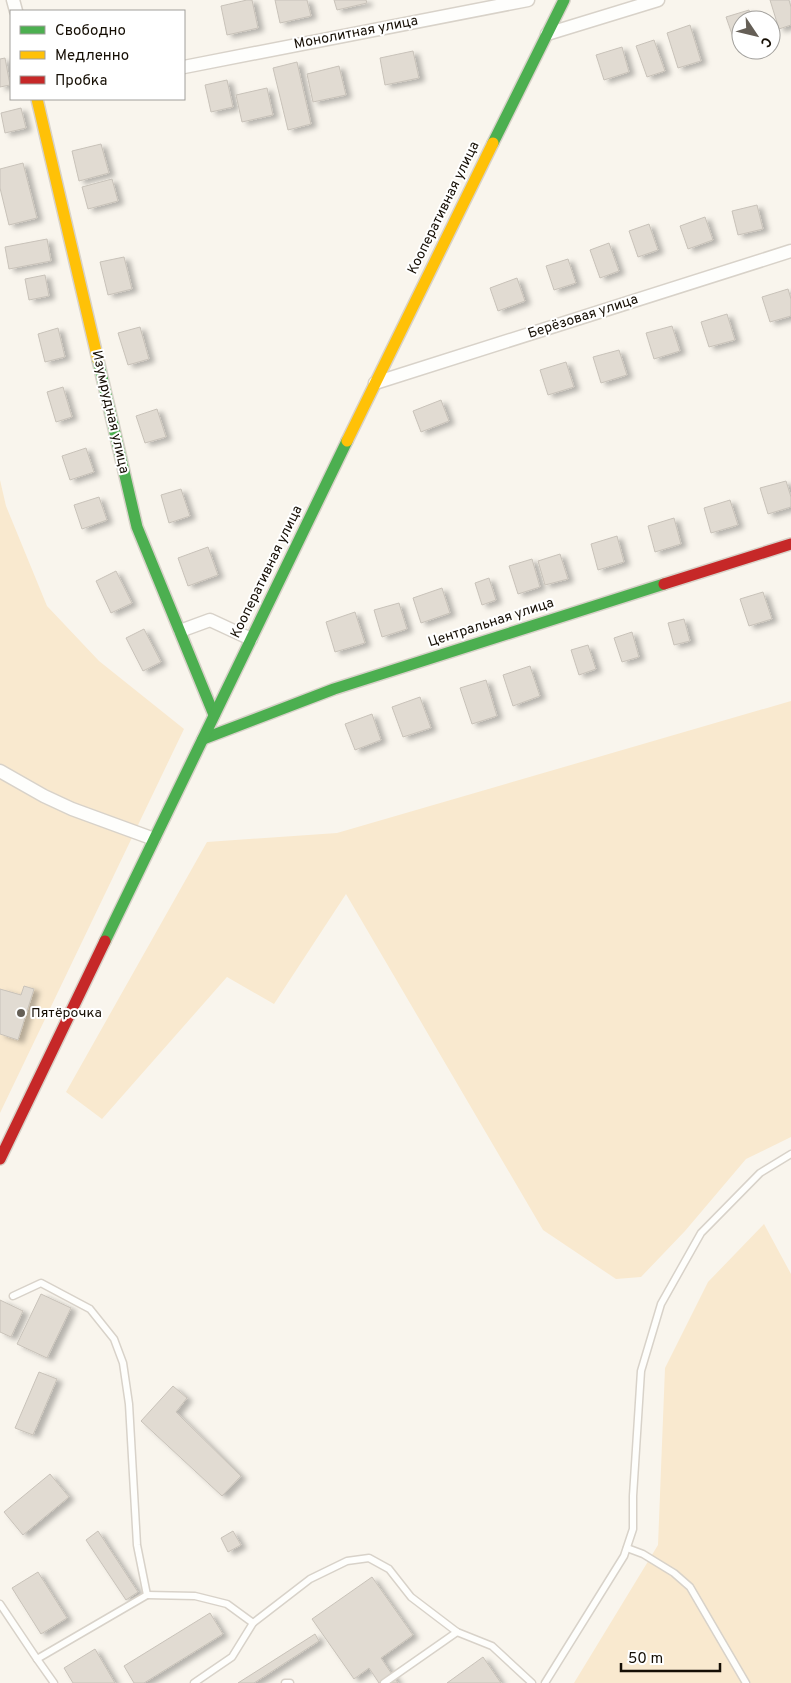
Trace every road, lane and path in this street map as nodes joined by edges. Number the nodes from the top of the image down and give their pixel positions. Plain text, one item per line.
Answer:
1 (528, 0) edge
2 (564, 0) edge
3 (658, 0) edge
4 (546, 34) junction
5 (185, 67) edge
6 (37, 100) edge
7 (791, 250) edge
8 (375, 382) junction
9 (791, 544) edge
10 (180, 632) junction
11 (251, 639) junction
12 (214, 715) junction
13 (203, 739) junction
14 (0, 771) edge
15 (154, 839) junction
16 (791, 1154) edge
17 (0, 1159) edge
18 (13, 1296) dead end
19 (627, 1548) junction
20 (147, 1595) junction
21 (0, 1604) edge
22 (253, 1623) junction
23 (457, 1632) junction
24 (38, 1659) junction
25 (54, 1683) edge
26 (194, 1683) edge
27 (285, 1683) edge
28 (290, 1683) edge
29 (384, 1683) edge
30 (532, 1683) edge
31 (545, 1683) edge
32 (746, 1683) edge

1 - 5 street, Монолитная улица
2 - 4 street, Кооперативная улица
3 - 4 street
4 - 8 street, Кооперативная улица
6 - 10 street, Изумрудная улица
7 - 8 street, Берёзовая улица
8 - 11 street, Кооперативная улица
9 - 13 street, Центральная улица
10 - 11 street
10 - 12 street, Изумрудная улица
11 - 12 street, Кооперативная улица
12 - 13 street, Кооперативная улица
13 - 15 street, Кооперативная улица
14 - 15 street
15 - 17 street, Кооперативная улица
16 - 19 lane
18 - 20 lane
19 - 31 lane
19 - 32 lane
20 - 22 lane
20 - 24 lane
21 - 24 lane
22 - 23 lane
22 - 26 lane
23 - 29 lane
23 - 30 lane
24 - 25 lane
27 - 28 lane

